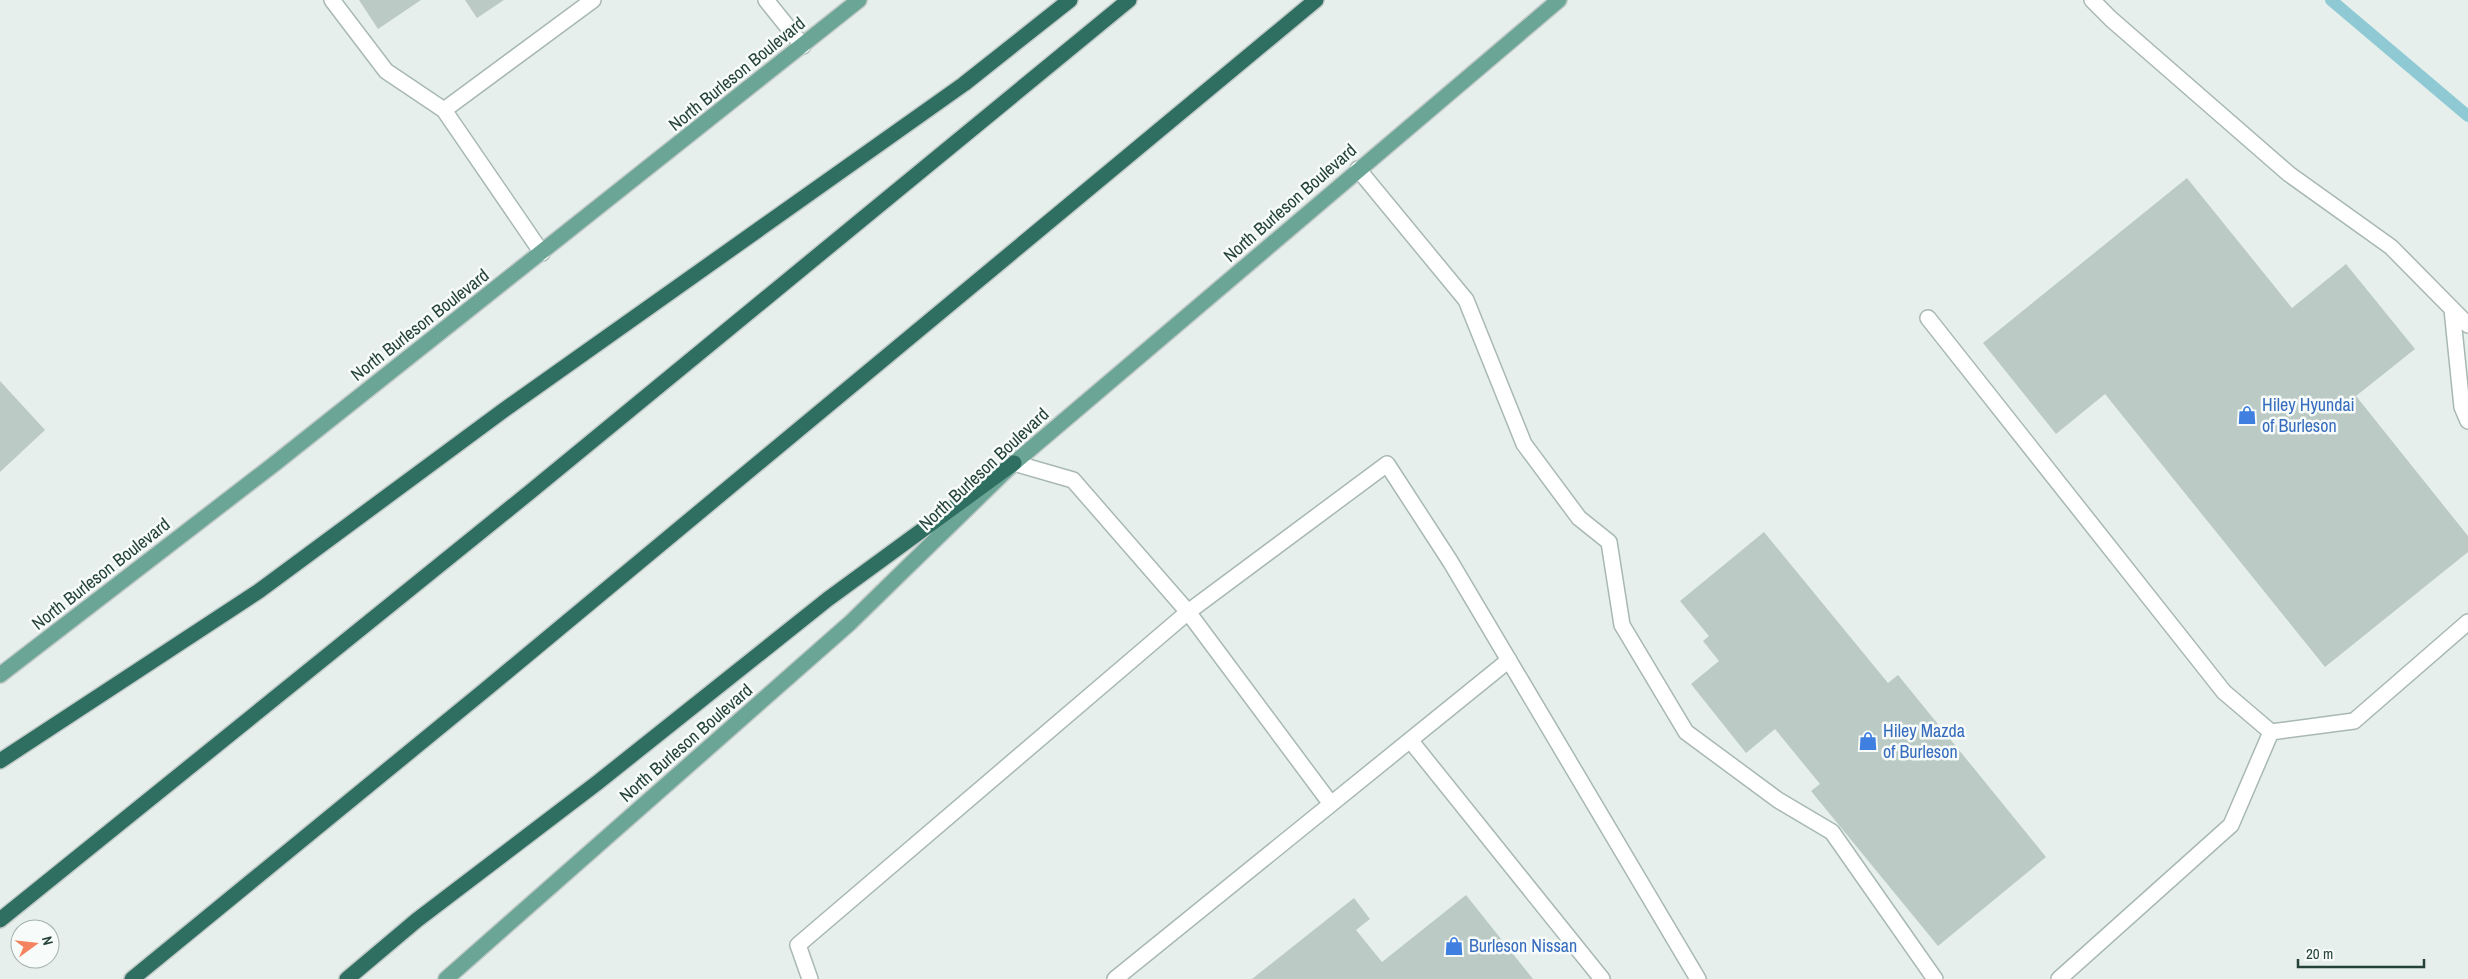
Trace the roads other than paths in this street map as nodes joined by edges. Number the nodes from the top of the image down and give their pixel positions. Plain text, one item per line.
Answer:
1 (332, 0) edge
2 (593, 0) edge
3 (766, 0) edge
4 (859, 0) edge
5 (1070, 0) edge
6 (1129, 0) edge
7 (1316, 0) edge
8 (1559, 0) edge
9 (2092, 0) edge
10 (803, 46) junction
11 (444, 110) junction
12 (1358, 169) junction
13 (542, 253) junction
14 (2452, 308) junction
15 (1928, 318) dead end
16 (2468, 325) edge
17 (2468, 421) edge
18 (1014, 463) junction
19 (1188, 612) junction
20 (2468, 622) edge
21 (1509, 660) junction
22 (0, 675) edge
23 (2271, 732) junction
24 (1410, 740) junction
25 (0, 761) edge
26 (1331, 804) junction
27 (0, 920) edge
28 (132, 979) edge
29 (347, 979) edge
30 (446, 979) edge
31 (810, 979) edge
32 (1115, 979) edge
33 (1602, 979) edge
34 (1698, 979) edge
35 (1935, 979) edge
36 (2059, 979) edge

1 - 11 lane
2 - 11 lane
3 - 10 lane
4 - 10 main road, North Burleson Boulevard
5 - 25 highway
6 - 27 highway
7 - 28 highway
8 - 12 main road, North Burleson Boulevard
9 - 14 lane
10 - 13 main road, North Burleson Boulevard
11 - 13 lane
12 - 18 main road, North Burleson Boulevard
12 - 35 lane
13 - 22 main road, North Burleson Boulevard
14 - 16 lane
14 - 17 lane
15 - 23 lane
18 - 19 lane
18 - 29 highway
18 - 30 main road, North Burleson Boulevard
19 - 21 lane
19 - 26 lane
19 - 31 lane
20 - 23 lane
21 - 24 lane
21 - 34 lane
23 - 36 lane
24 - 26 lane
24 - 33 lane
26 - 32 lane

